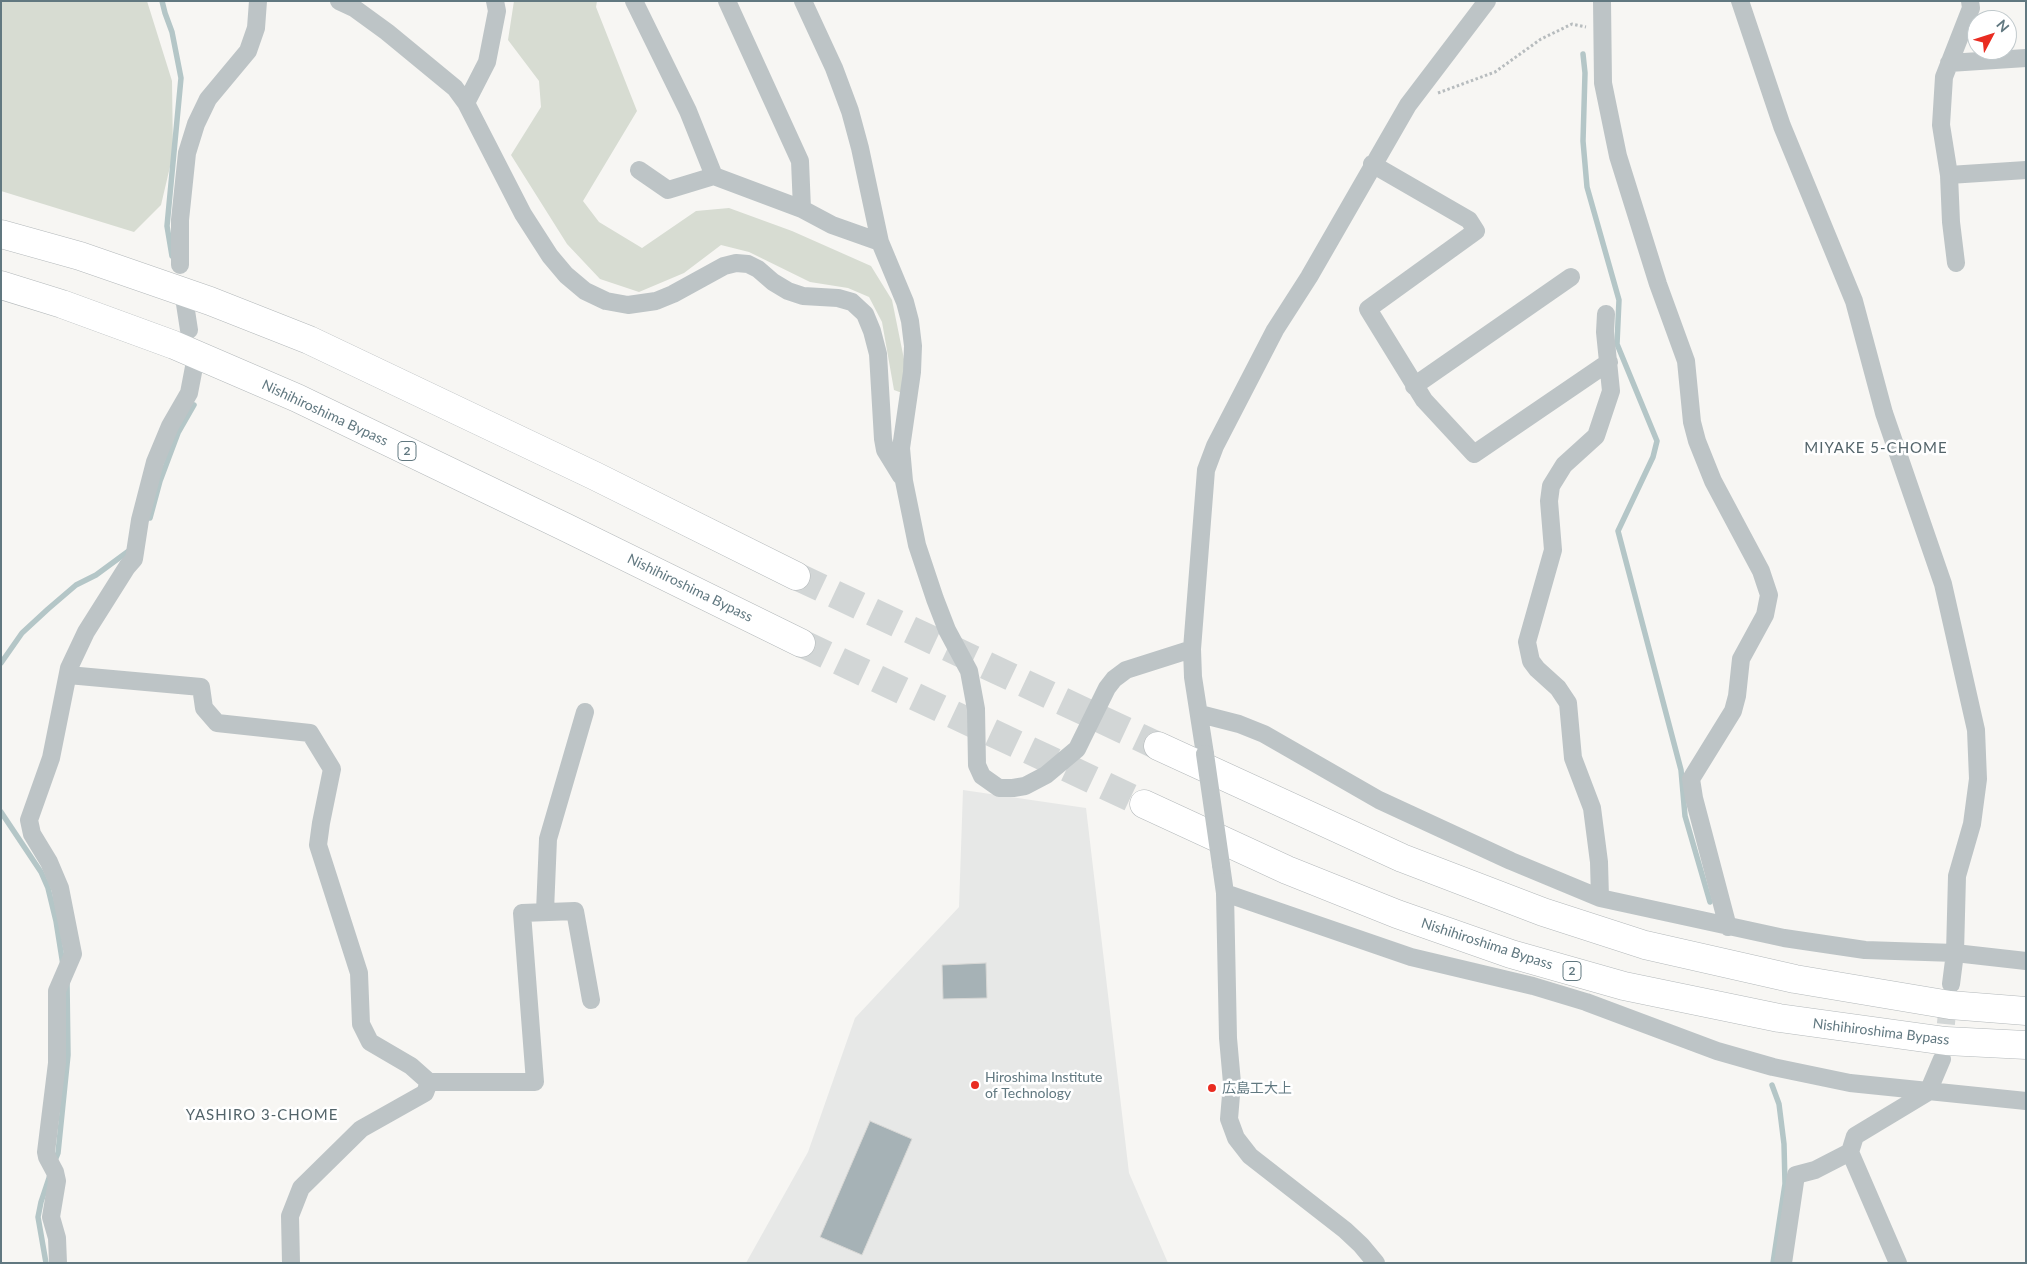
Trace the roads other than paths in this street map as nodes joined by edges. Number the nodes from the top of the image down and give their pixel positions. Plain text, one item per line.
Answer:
1 (258, 1) edge
2 (339, 1) edge
3 (495, 1) edge
4 (634, 1) edge
5 (727, 1) edge
6 (803, 1) edge
7 (1487, 1) edge
8 (1602, 1) edge
9 (1740, 1) edge
10 (1970, 1) edge
11 (2026, 58) edge
12 (1949, 63) junction
13 (466, 103) junction
14 (1372, 164) junction
15 (639, 170) dead end
16 (2026, 170) edge
17 (1948, 175) junction
18 (714, 176) junction
19 (802, 209) junction
20 (1, 234) edge
21 (880, 242) junction
22 (1956, 263) dead end
23 (180, 265) dead end
24 (1571, 277) dead end
25 (1, 285) edge
26 (185, 304) dead end
27 (1606, 314) dead end
28 (189, 330) dead end
29 (1609, 362) junction
30 (194, 367) dead end
31 (1414, 386) junction
32 (904, 481) junction
33 (796, 576) tunnel mouth
34 (801, 643) tunnel mouth
35 (1192, 648) junction
36 (68, 675) junction
37 (585, 712) dead end
38 (1200, 714) junction
39 (1158, 746) tunnel mouth
40 (1144, 804) tunnel mouth
41 (1225, 893) junction
42 (1600, 898) junction
43 (546, 911) junction
44 (1728, 926) junction
45 (1955, 953) junction
46 (2026, 962) edge
47 (1951, 984) tunnel mouth
48 (591, 1000) dead end
49 (2026, 1011) edge
50 (2026, 1045) edge
51 (1942, 1059) tunnel mouth
52 (429, 1082) junction
53 (1928, 1092) junction
54 (2026, 1101) edge
55 (1850, 1152) junction
56 (58, 1263) edge
57 (291, 1263) edge
58 (1376, 1263) edge
59 (1783, 1263) edge
60 (1898, 1263) edge

1 - 23 street
2 - 13 street
3 - 13 street
4 - 18 street
5 - 19 street
6 - 21 street
7 - 14 street
8 - 44 street
9 - 45 street
10 - 12 street
11 - 12 street
12 - 17 street
13 - 32 street
14 - 31 street
14 - 35 street
15 - 18 street
16 - 17 street
17 - 22 street
18 - 19 street
19 - 21 street
20 - 33 highway
21 - 32 street
24 - 31 street
25 - 34 highway, Nishihiroshima Bypass / 2
26 - 28 street
27 - 29 street
29 - 31 street
29 - 42 street
30 - 36 street
32 - 35 street
35 - 38 street
36 - 52 street
36 - 56 street
37 - 43 street
38 - 41 street, bridge
38 - 42 street
39 - 49 highway
40 - 50 highway, Nishihiroshima Bypass / 2
41 - 53 street
41 - 58 street
42 - 44 street
43 - 48 street
43 - 52 street
44 - 45 street
45 - 46 street
45 - 47 street
51 - 53 street
52 - 57 street
53 - 54 street
53 - 55 street
55 - 59 street
55 - 60 street

